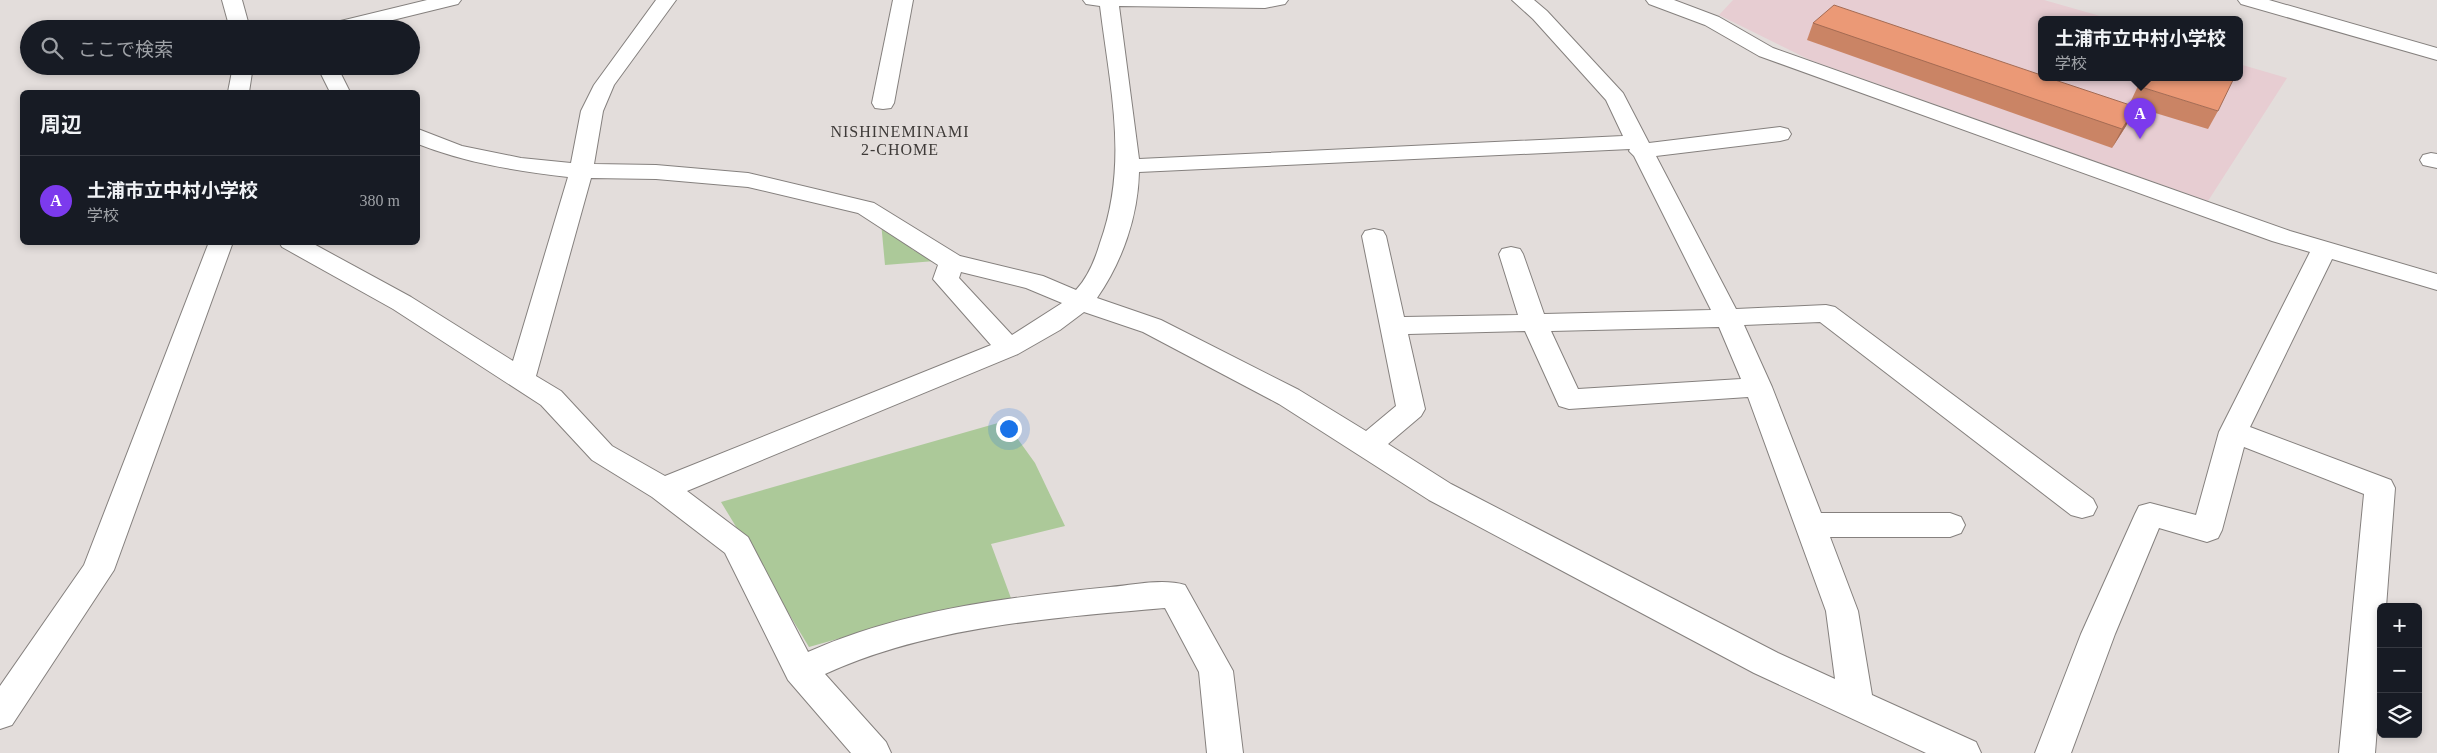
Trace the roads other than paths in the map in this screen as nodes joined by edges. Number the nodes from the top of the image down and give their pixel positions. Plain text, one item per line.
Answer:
1 (232, 0) edge
2 (451, 0) edge
3 (666, 0) edge
4 (903, 0) edge
5 (1522, 0) edge
6 (1656, 0) edge
7 (2248, 0) edge
8 (1101, 1) edge
9 (1269, 1) edge
10 (238, 20) edge
11 (368, 20) edge
12 (2437, 54) edge
13 (242, 75) edge
14 (332, 75) edge
15 (239, 90) edge
16 (339, 90) edge
17 (883, 103) dead end
18 (1780, 134) dead end
19 (420, 137) edge
20 (1638, 146) junction
21 (1128, 166) junction
22 (581, 171) junction
23 (1374, 236) dead end
24 (220, 245) edge
25 (296, 245) edge
26 (2324, 249) junction
27 (1511, 254) dead end
28 (951, 262) junction
29 (2437, 282) edge
30 (1079, 301) junction
31 (1728, 318) junction
32 (1534, 322) junction
33 (1393, 326) junction
34 (1009, 348) junction
35 (521, 380) junction
36 (1758, 387) junction
37 (2233, 432) junction
38 (1368, 445) junction
39 (663, 489) junction
40 (2082, 507) dead end
41 (1809, 525) junction
42 (1950, 525) dead end
43 (800, 670) junction
44 (1856, 705) junction
45 (0, 714) edge
46 (873, 753) edge
47 (1225, 753) edge
48 (1963, 753) edge
49 (2053, 753) edge
50 (2357, 753) edge

1 - 10 street
2 - 11 street
3 - 22 street
4 - 17 street
5 - 20 street
6 - 26 street
7 - 12 street
8 - 9 street
8 - 21 street
13 - 15 street
14 - 16 street
18 - 20 street
19 - 22 street
20 - 21 street
20 - 31 street
21 - 30 street
22 - 28 street
22 - 35 street
23 - 33 street
24 - 45 street
25 - 35 street
26 - 29 street
26 - 37 street
27 - 32 street
28 - 30 street
28 - 34 street
30 - 34 street
30 - 38 street
31 - 32 street
31 - 36 street
31 - 40 street
32 - 33 street
32 - 36 street
33 - 38 street
34 - 39 street
35 - 39 street
36 - 41 street
37 - 49 street
37 - 50 street
38 - 44 street
39 - 43 street
41 - 42 street
41 - 44 street
43 - 46 street
43 - 47 street
44 - 48 street

